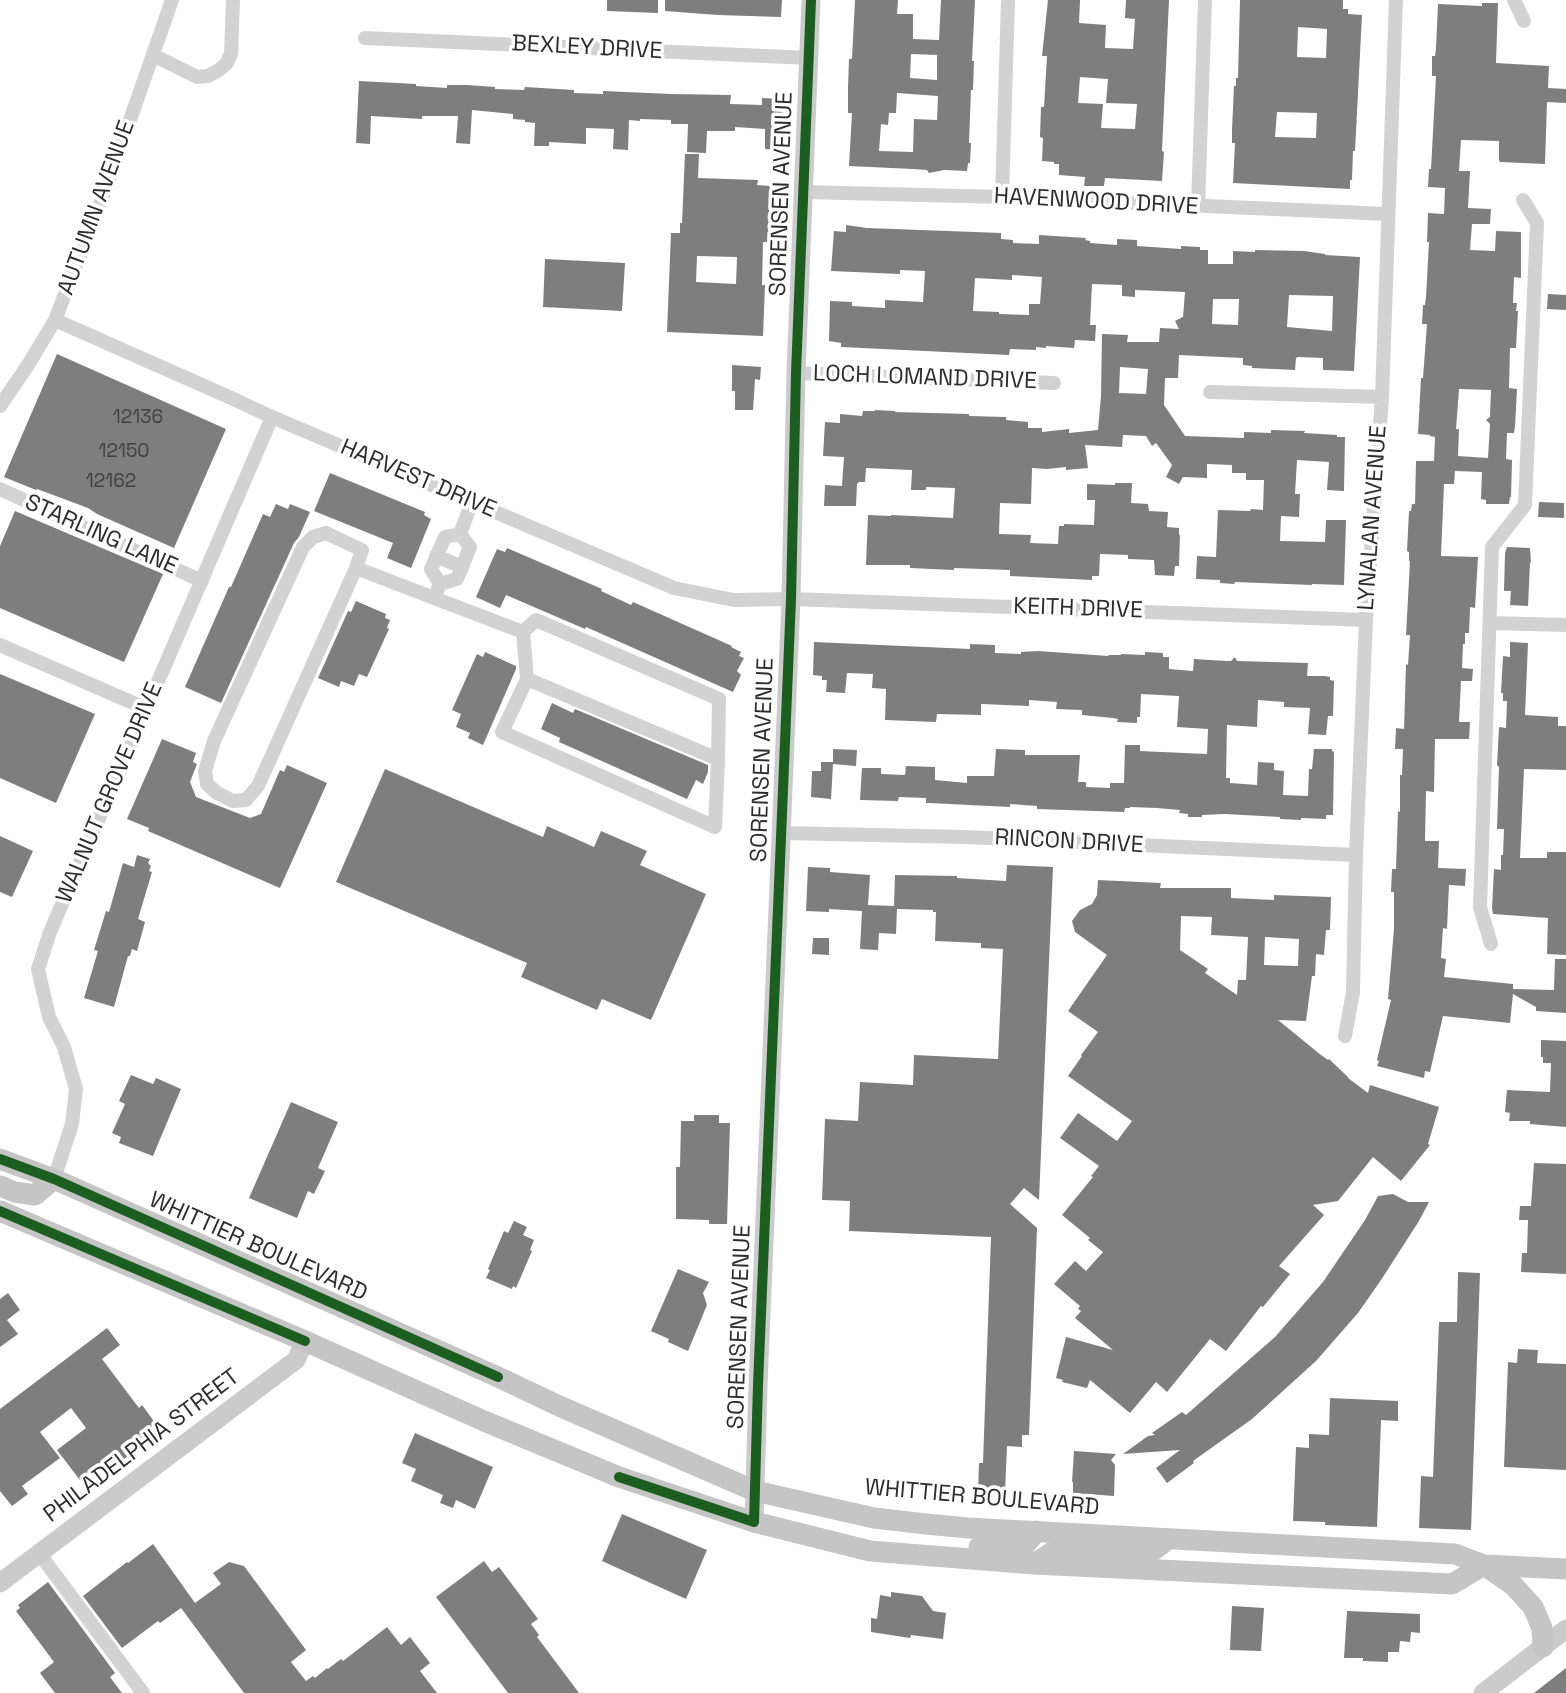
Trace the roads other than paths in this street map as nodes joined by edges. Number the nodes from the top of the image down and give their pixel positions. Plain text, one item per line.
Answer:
1 (172, 0) edge
2 (233, 0) edge
3 (811, 0) edge
4 (1008, 0) edge
5 (1205, 0) edge
6 (1396, 0) edge
7 (1514, 0) edge
8 (1524, 22) dead end
9 (365, 38) dead end
10 (156, 57) junction
11 (809, 58) junction
12 (803, 192) junction
13 (1002, 197) junction
14 (1523, 200) dead end
15 (1198, 206) junction
16 (1388, 214) junction
17 (55, 320) junction
18 (796, 373) junction
19 (1054, 383) dead end
20 (1210, 392) dead end
21 (1382, 397) junction
22 (0, 407) edge
23 (272, 417) junction
24 (0, 489) edge
25 (472, 502) junction
26 (460, 534) junction
27 (436, 556) junction
28 (462, 567) junction
29 (356, 568) junction
30 (202, 581) junction
31 (437, 591) junction
32 (791, 599) junction
33 (1366, 620) junction
34 (1490, 623) junction
35 (1566, 625) edge
36 (523, 632) junction
37 (0, 645) edge
38 (527, 679) junction
39 (147, 709) junction
40 (718, 759) junction
41 (781, 833) junction
42 (1356, 855) junction
43 (1491, 944) dead end
44 (1345, 1035) dead end
45 (0, 1159) edge
46 (54, 1179) junction
47 (0, 1186) edge
48 (0, 1211) edge
49 (305, 1342) junction
50 (755, 1492) junction
51 (754, 1522) junction
52 (1037, 1531) junction
53 (1170, 1538) junction
54 (1406, 1551) junction
55 (39, 1553) junction
56 (934, 1555) junction
57 (1034, 1564) junction
58 (1484, 1565) junction
59 (1566, 1569) edge
60 (1341, 1579) junction
61 (0, 1583) edge
62 (1566, 1629) edge
63 (1543, 1647) junction
64 (143, 1693) edge
65 (1483, 1693) edge

1 - 10 street, AUTUMN AVENUE
2 - 10 street
3 - 11 street, SORENSEN AVENUE
4 - 13 street
5 - 15 street
6 - 16 street, LYNALAN AVENUE
7 - 8 street
9 - 11 street, BEXLEY DRIVE
10 - 17 street, AUTUMN AVENUE
11 - 12 street, SORENSEN AVENUE
12 - 13 street, HAVENWOOD DRIVE
12 - 18 street, SORENSEN AVENUE
13 - 15 street, HAVENWOOD DRIVE
14 - 34 street
15 - 16 street, HAVENWOOD DRIVE
16 - 21 street, LYNALAN AVENUE
17 - 22 street, AUTUMN AVENUE
17 - 23 street, HARVEST DRIVE
18 - 19 street, LOCH LOMAND DRIVE
18 - 32 street, SORENSEN AVENUE
20 - 21 street
21 - 33 street, LYNALAN AVENUE
23 - 25 street, HARVEST DRIVE
23 - 30 street, WALNUT GROVE DRIVE
24 - 30 street, STARLING LANE
25 - 26 street
25 - 32 street, HARVEST DRIVE
26 - 27 street
26 - 28 street
27 - 28 street
27 - 31 street
28 - 31 street
29 - 29 street
29 - 31 street
30 - 39 street, WALNUT GROVE DRIVE
31 - 36 street
32 - 33 street, KEITH DRIVE
32 - 41 street, SORENSEN AVENUE
33 - 42 street, LYNALAN AVENUE
34 - 35 street
34 - 43 street
36 - 38 street
36 - 40 street
37 - 39 street
38 - 40 street
38 - 40 street
39 - 46 street, WALNUT GROVE DRIVE
41 - 42 street, RINCON DRIVE
41 - 50 street, SORENSEN AVENUE
42 - 44 street, LYNALAN AVENUE
45 - 46 main road, WHITTIER BOULEVARD
46 - 47 main road
46 - 50 main road, WHITTIER BOULEVARD
48 - 49 main road
49 - 51 main road
49 - 55 street, PHILADELPHIA STREET
50 - 51 street, SORENSEN AVENUE
50 - 52 main road, WHITTIER BOULEVARD
51 - 56 main road
52 - 53 main road, WHITTIER BOULEVARD
52 - 56 main road
53 - 54 main road, WHITTIER BOULEVARD
53 - 57 main road
54 - 58 main road, WHITTIER BOULEVARD
54 - 60 main road
55 - 61 street, PHILADELPHIA STREET
55 - 64 street
56 - 57 main road
57 - 60 main road
58 - 59 main road, WHITTIER BOULEVARD
58 - 60 main road
58 - 63 main road
62 - 63 street
63 - 65 street

